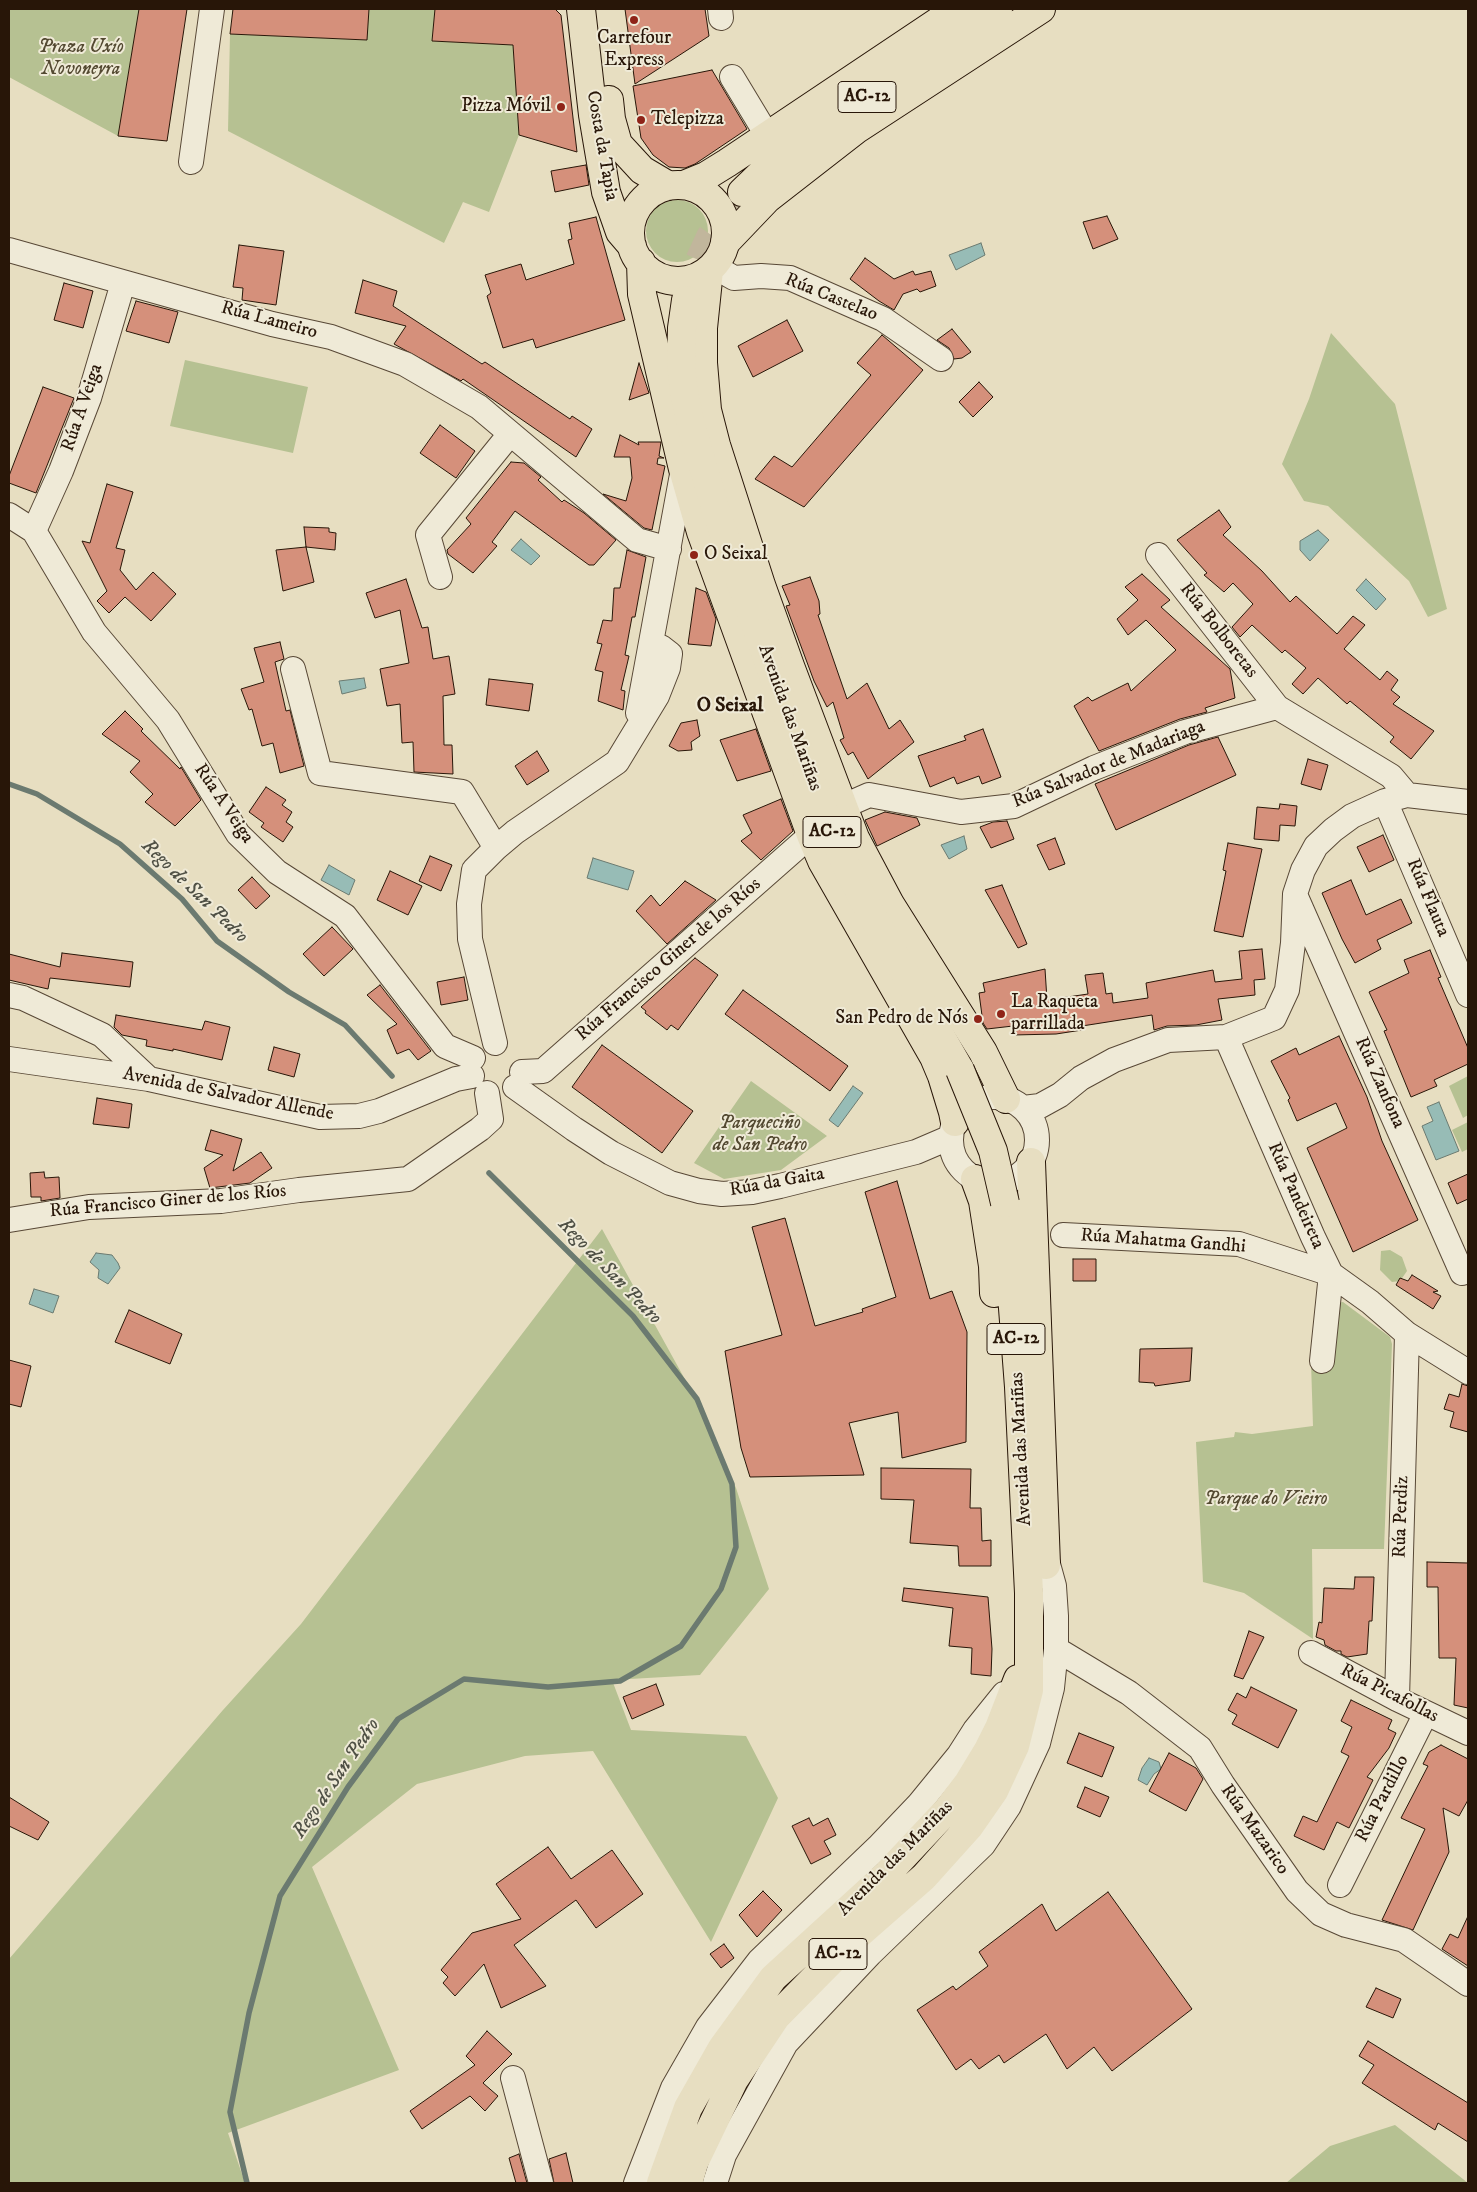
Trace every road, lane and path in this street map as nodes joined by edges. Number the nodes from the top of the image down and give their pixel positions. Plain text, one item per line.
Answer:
1 (212, 9) edge
2 (581, 9) edge
3 (599, 9) edge
4 (956, 9) edge
5 (998, 9) edge
6 (1041, 9) edge
7 (732, 77) dead end
8 (767, 135) junction
9 (191, 162) dead end
10 (676, 186) junction
11 (742, 192) tunnel mouth
12 (9, 250) edge
13 (637, 255) junction
14 (716, 260) junction
15 (123, 283) junction
16 (686, 300) tunnel mouth
17 (940, 359) dead end
18 (510, 434) junction
19 (683, 469) junction
20 (9, 515) edge
21 (34, 530) junction
22 (669, 549) junction
23 (1158, 555) dead end
24 (440, 577) dead end
25 (293, 669) dead end
26 (1277, 707) junction
27 (1396, 798) junction
28 (1468, 802) edge
29 (844, 806) junction
30 (811, 835) junction
31 (496, 848) junction
32 (1295, 894) junction
33 (1468, 994) edge
34 (9, 995) edge
35 (1226, 1037) junction
36 (495, 1043) junction
37 (9, 1060) edge
38 (477, 1076) junction
39 (149, 1079) junction
40 (518, 1079) junction
41 (1060, 1095) junction
42 (1014, 1103) junction
43 (953, 1130) junction
44 (1036, 1134) junction
45 (916, 1152) junction
46 (1031, 1162) junction
47 (967, 1171) junction
48 (9, 1220) edge
49 (1063, 1235) dead end
50 (1462, 1273) dead end
51 (1331, 1274) junction
52 (1407, 1334) junction
53 (1322, 1361) dead end
54 (1468, 1372) edge
55 (1046, 1557) junction
56 (1029, 1614) junction
57 (1056, 1649) junction
58 (1311, 1653) dead end
59 (1004, 1694) junction
60 (1397, 1699) junction
61 (1426, 1713) junction
62 (1468, 1733) edge
63 (1015, 1746) junction
64 (979, 1765) junction
65 (1340, 1886) dead end
66 (1468, 1984) edge
67 (513, 2078) dead end
68 (541, 2183) edge
69 (636, 2183) edge
70 (661, 2183) edge
71 (688, 2183) edge
72 (715, 2183) edge

1 - 9 street
2 - 13 main road, Costa da Tapia
3 - 10 main road, Costa da Tapia
4 - 8 main road
5 - 11 main road, AC-12
6 - 14 main road
7 - 8 street
8 - 10 main road
10 - 13 main road
10 - 14 main road
12 - 15 street, Rúa Lameiro
13 - 14 main road
13 - 19 main road
14 - 17 street, Rúa Castelao
14 - 29 main road
15 - 18 street, Rúa Lameiro
15 - 21 street, Rúa A Veiga
16 - 56 main road, Avenida das Mariñas / AC-12, bridge
18 - 22 street, Rúa Lameiro
18 - 24 street
19 - 22 street
19 - 30 main road
20 - 21 street, Rúa A Veiga
21 - 38 street, Rúa A Veiga
22 - 31 street
23 - 26 street, Rúa Bolboretas
25 - 31 street
26 - 27 street
26 - 29 street, Rúa Salvador de Madariaga
27 - 28 street
27 - 32 street
27 - 33 street, Rúa Flauta
29 - 42 main road
30 - 40 street, Rúa Francisco Giner de los Ríos
30 - 43 main road
31 - 36 street
32 - 35 street
32 - 50 street, Rúa Zanfona
34 - 39 street
35 - 41 street
35 - 51 street, Rúa Pandeireta
36 - 38 street
36 - 40 street
37 - 39 street, Avenida de Salvador Allende
38 - 39 street, Avenida de Salvador Allende
38 - 40 street
38 - 48 street, Rúa Francisco Giner de los Ríos
40 - 45 street, Rúa da Gaita
41 - 42 street
41 - 44 street
42 - 43 street
42 - 44 street
43 - 45 street, Rúa da Gaita
43 - 47 street
44 - 46 street
45 - 47 street, Rúa da Gaita
46 - 47 street
46 - 55 main road
47 - 59 main road
49 - 51 street, Rúa Mahatma Gandhi
51 - 52 street, Rúa Mahatma Gandhi
51 - 53 street
52 - 54 street, Rúa Mahatma Gandhi
52 - 60 street, Rúa Perdiz
55 - 57 street
55 - 63 main road
56 - 63 main road, Avenida das Mariñas / AC-12
56 - 64 main road, Avenida das Mariñas / AC-12
57 - 66 street, Rúa Mazarico
57 - 72 street
58 - 60 street, Rúa Picafollas
59 - 64 main road
59 - 69 street, Avenida das Mariñas
60 - 61 street, Rúa Picafollas
61 - 62 street, Rúa Picafollas
61 - 65 street, Rúa Pardillo
63 - 71 main road, Avenida das Mariñas / AC-12
64 - 70 main road, Avenida das Mariñas / AC-12
67 - 68 street

